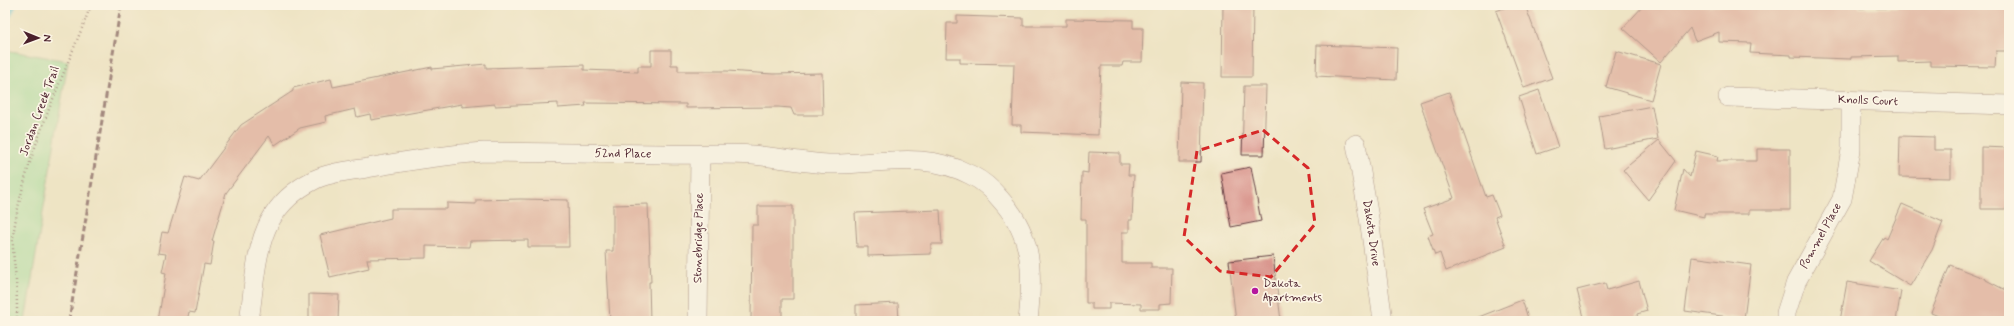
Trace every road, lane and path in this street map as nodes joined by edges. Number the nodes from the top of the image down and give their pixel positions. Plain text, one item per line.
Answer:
1 (91, 5) edge
2 (1728, 97) dead end
3 (1851, 101) junction
4 (2009, 105) edge
5 (1356, 144) dead end
6 (700, 155) junction
7 (17, 321) edge
8 (249, 321) edge
9 (698, 321) edge
10 (1028, 321) edge
11 (1383, 321) edge
12 (1786, 321) edge

1 - 7 path, Jordan Creek Trail
2 - 3 street, Knolls Court
3 - 4 street, Knolls Court
3 - 12 street, Pommel Place
5 - 11 street, Dakota Drive
6 - 8 street, 52nd Place
6 - 9 street, Stonebridge Place
6 - 10 street, 52nd Place

